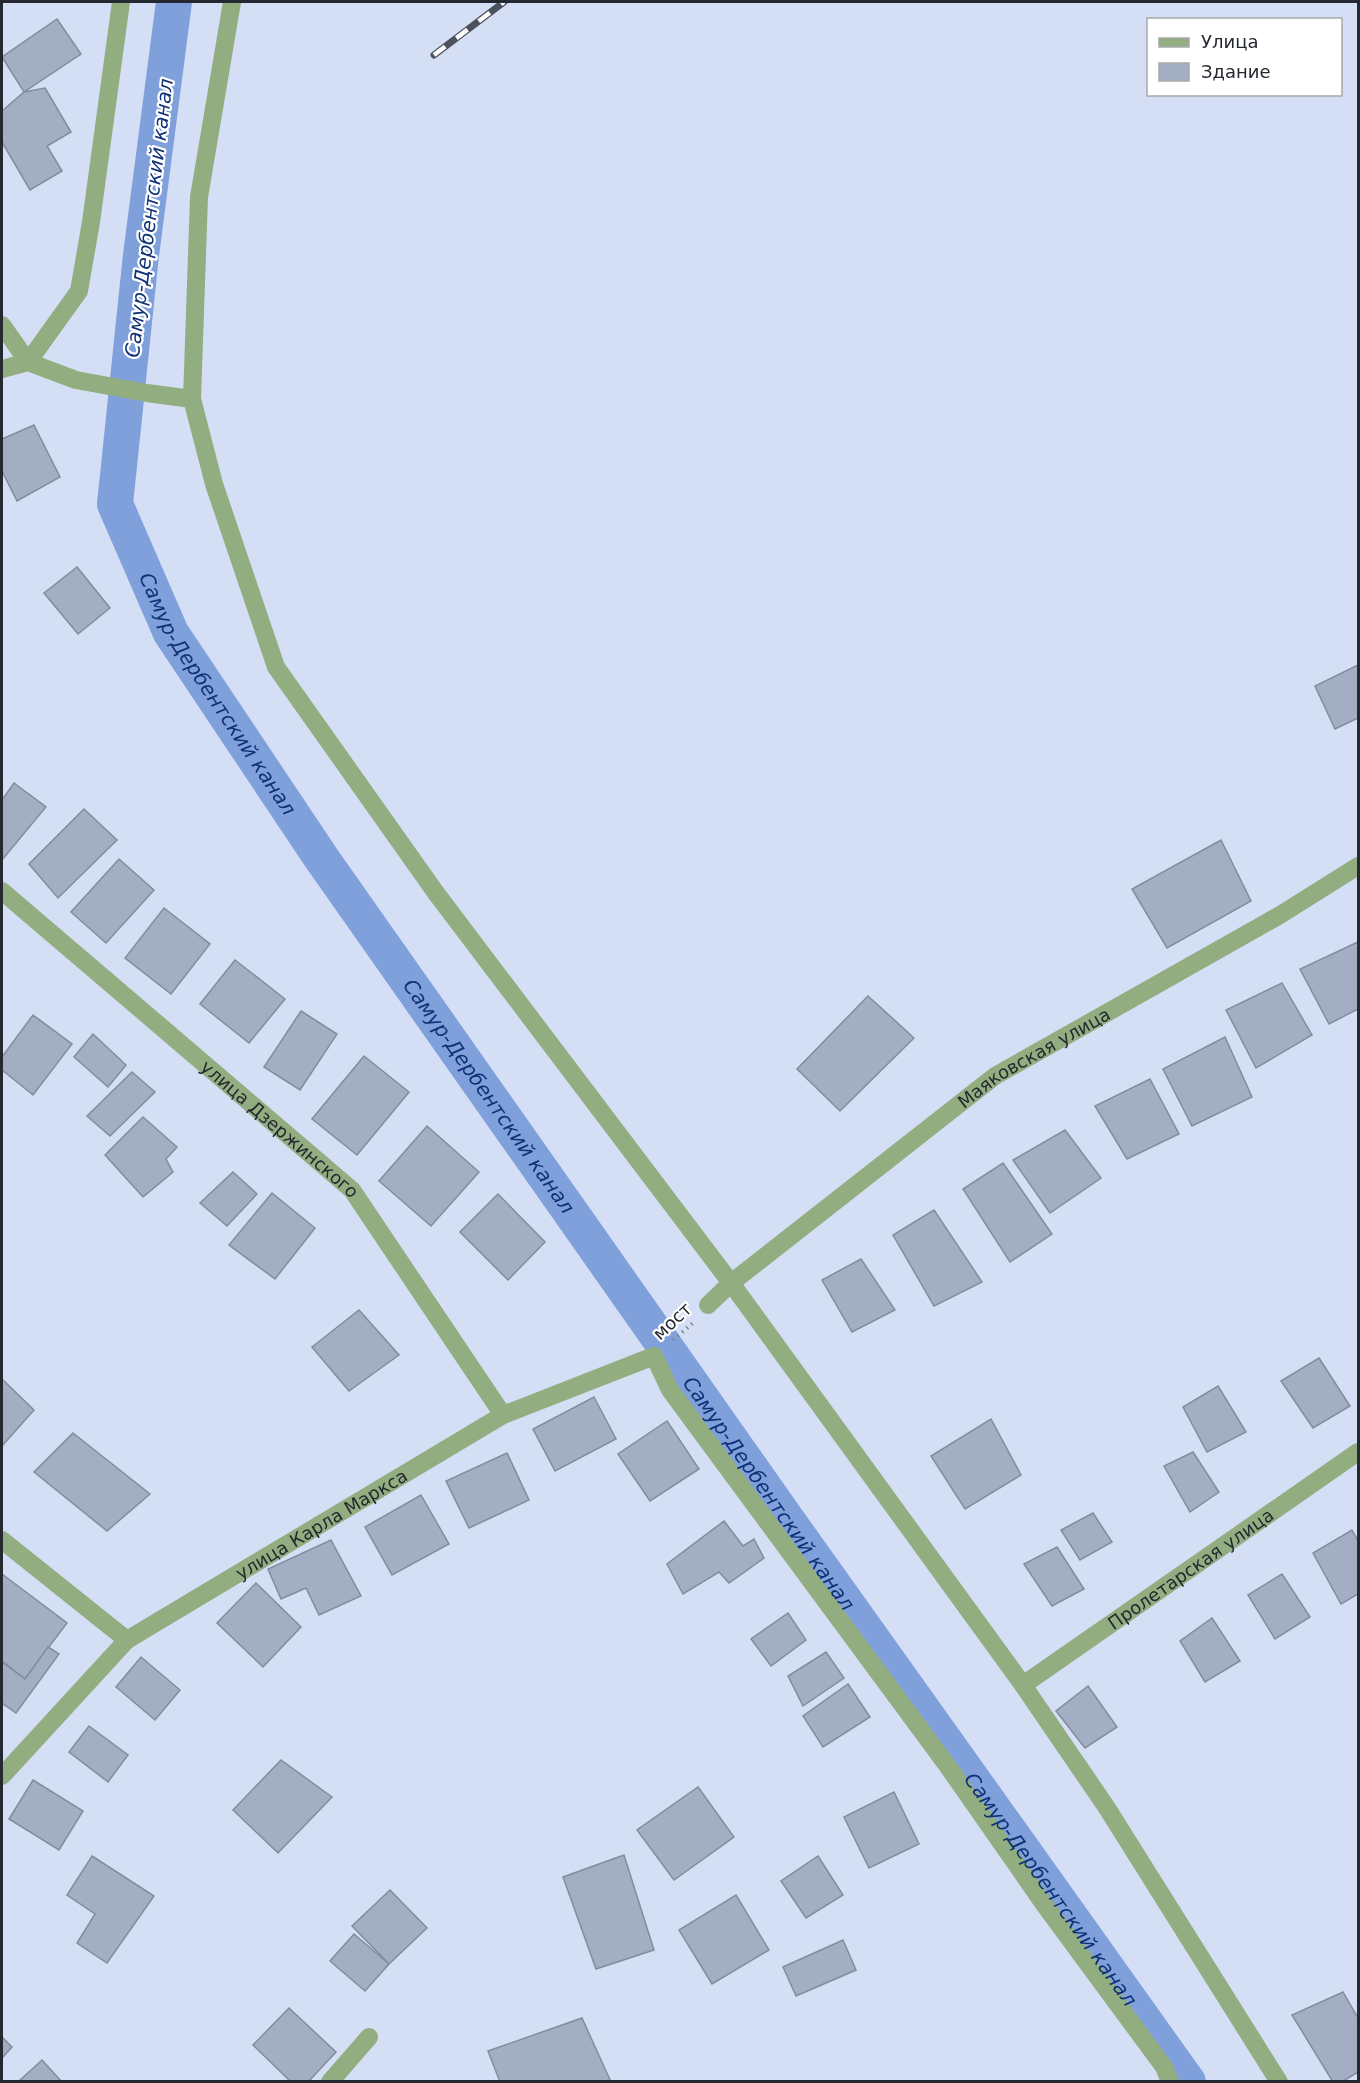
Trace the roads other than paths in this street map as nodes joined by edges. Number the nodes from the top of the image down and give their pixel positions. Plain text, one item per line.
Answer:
1 (121, 2) edge
2 (231, 2) edge
3 (2, 325) edge
4 (28, 362) junction
5 (2, 369) edge
6 (192, 399) junction
7 (1359, 866) edge
8 (2, 891) edge
9 (731, 1283) junction
10 (708, 1305) road end
11 (503, 1415) junction
12 (1359, 1452) edge
13 (2, 1540) edge
14 (127, 1640) junction
15 (1023, 1684) junction
16 (2, 1776) edge
17 (369, 2037) dead end
18 (330, 2082) edge
19 (1170, 2082) edge
20 (1279, 2082) edge

1 - 4 street
2 - 6 street
3 - 4 street
4 - 5 street
4 - 6 street
6 - 9 street
7 - 9 street, Маяковская улица
8 - 11 street, улица Дзержинского
9 - 10 street, Маяковская улица
9 - 15 street
11 - 14 street, улица Карла Маркса
11 - 19 street, улица Карла Маркса
12 - 15 street, Пролетарская улица
13 - 14 street
14 - 16 street, улица Карла Маркса
15 - 20 street
17 - 18 street

